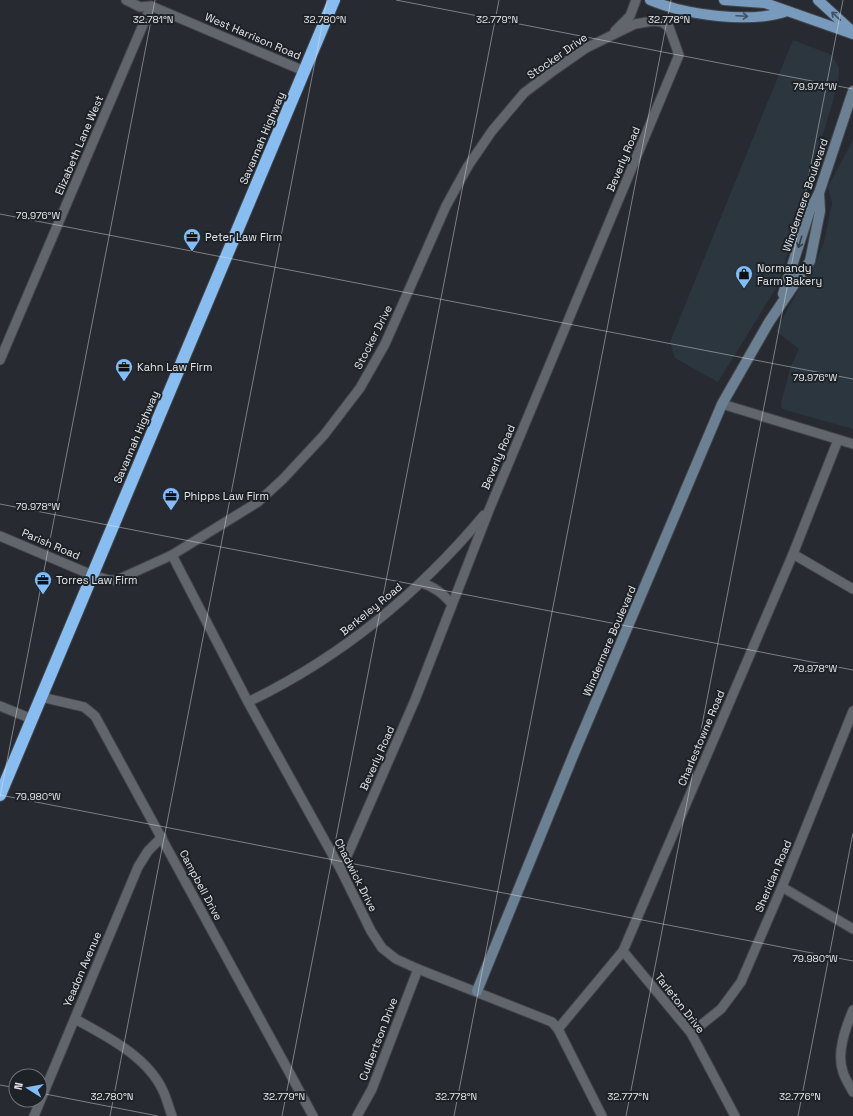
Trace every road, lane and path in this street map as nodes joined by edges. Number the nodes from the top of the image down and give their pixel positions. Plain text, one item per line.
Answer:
1 (126, 0) edge
2 (334, 0) edge
3 (636, 0) edge
4 (650, 0) edge
5 (724, 0) edge
6 (779, 0) edge
7 (818, 0) edge
8 (151, 6) junction
9 (787, 11) junction
10 (853, 33) edge
11 (610, 35) junction
12 (679, 55) joint
13 (304, 71) junction
14 (853, 91) edge
15 (819, 193) junction
16 (778, 307) junction
17 (0, 360) edge
18 (722, 404) junction
19 (838, 440) junction
20 (853, 444) edge
21 (489, 510) junction
22 (0, 536) edge
23 (793, 554) junction
24 (172, 555) junction
25 (92, 575) junction
26 (422, 583) junction
27 (853, 590) edge
28 (452, 604) junction
29 (42, 697) junction
30 (248, 702) junction
31 (0, 706) edge
32 (853, 712) edge
33 (32, 719) junction
34 (0, 796) edge
35 (162, 837) junction
36 (341, 870) junction
37 (782, 887) junction
38 (853, 929) edge
39 (624, 951) junction
40 (418, 969) junction
41 (477, 991) junction
42 (853, 1010) edge
43 (74, 1019) junction
44 (558, 1029) junction
45 (691, 1033) junction
46 (853, 1092) edge
47 (34, 1116) edge
48 (172, 1116) edge
49 (313, 1116) edge
50 (357, 1116) edge
51 (602, 1116) edge
52 (735, 1116) edge

1 - 8 street, West Harrison Road
2 - 13 highway, Savannah Highway
3 - 11 street, Stocker Drive
4 -> 9 main road
5 - 9 main road
6 - 9 main road
10 -> 7 main road
8 - 13 street, West Harrison Road
8 - 17 street, Elizabeth Lane West
9 - 10 main road
11 - 12 street, Stocker Drive
11 - 24 street, Stocker Drive
12 - 21 street, Beverly Road
13 - 25 highway, Savannah Highway
14 - 15 street, Windermere Boulevard
15 -> 16 street, Windermere Boulevard
15 - 16 street, Windermere Boulevard
16 - 18 street, Windermere Boulevard
18 - 19 street
18 - 41 street, Windermere Boulevard
19 - 20 street
19 - 23 street, Charlestowne Road
21 - 26 street, Berkeley Road
21 - 28 street, Beverly Road
22 - 25 street, Parish Road
23 - 27 street
23 - 39 street, Charlestowne Road
24 - 25 street, Stocker Drive
24 - 30 street, Chadwick Drive
25 - 29 highway, Savannah Highway
26 - 28 street
26 - 30 street, Berkeley Road
28 - 36 street, Beverly Road
29 - 33 highway, Savannah Highway
29 - 35 street, Campbell Drive
30 - 36 street, Chadwick Drive
31 - 33 street
32 - 37 street, Sheridan Road
33 - 34 highway, Savannah Highway
35 - 43 street, Yeadon Avenue
35 - 49 street, Campbell Drive
36 - 40 street, Chadwick Drive
37 - 38 street
37 - 45 street, Sheridan Road
39 - 44 street, Charlestowne Road
39 - 45 street, Tarleton Drive
40 - 41 street, Chadwick Drive
40 - 50 street, Culbertson Drive
41 - 44 street, Chadwick Drive
42 - 46 street
43 - 47 street, Yeadon Avenue
43 - 48 street
44 - 51 street, Chadwick Drive
45 - 52 street, Tarleton Drive

